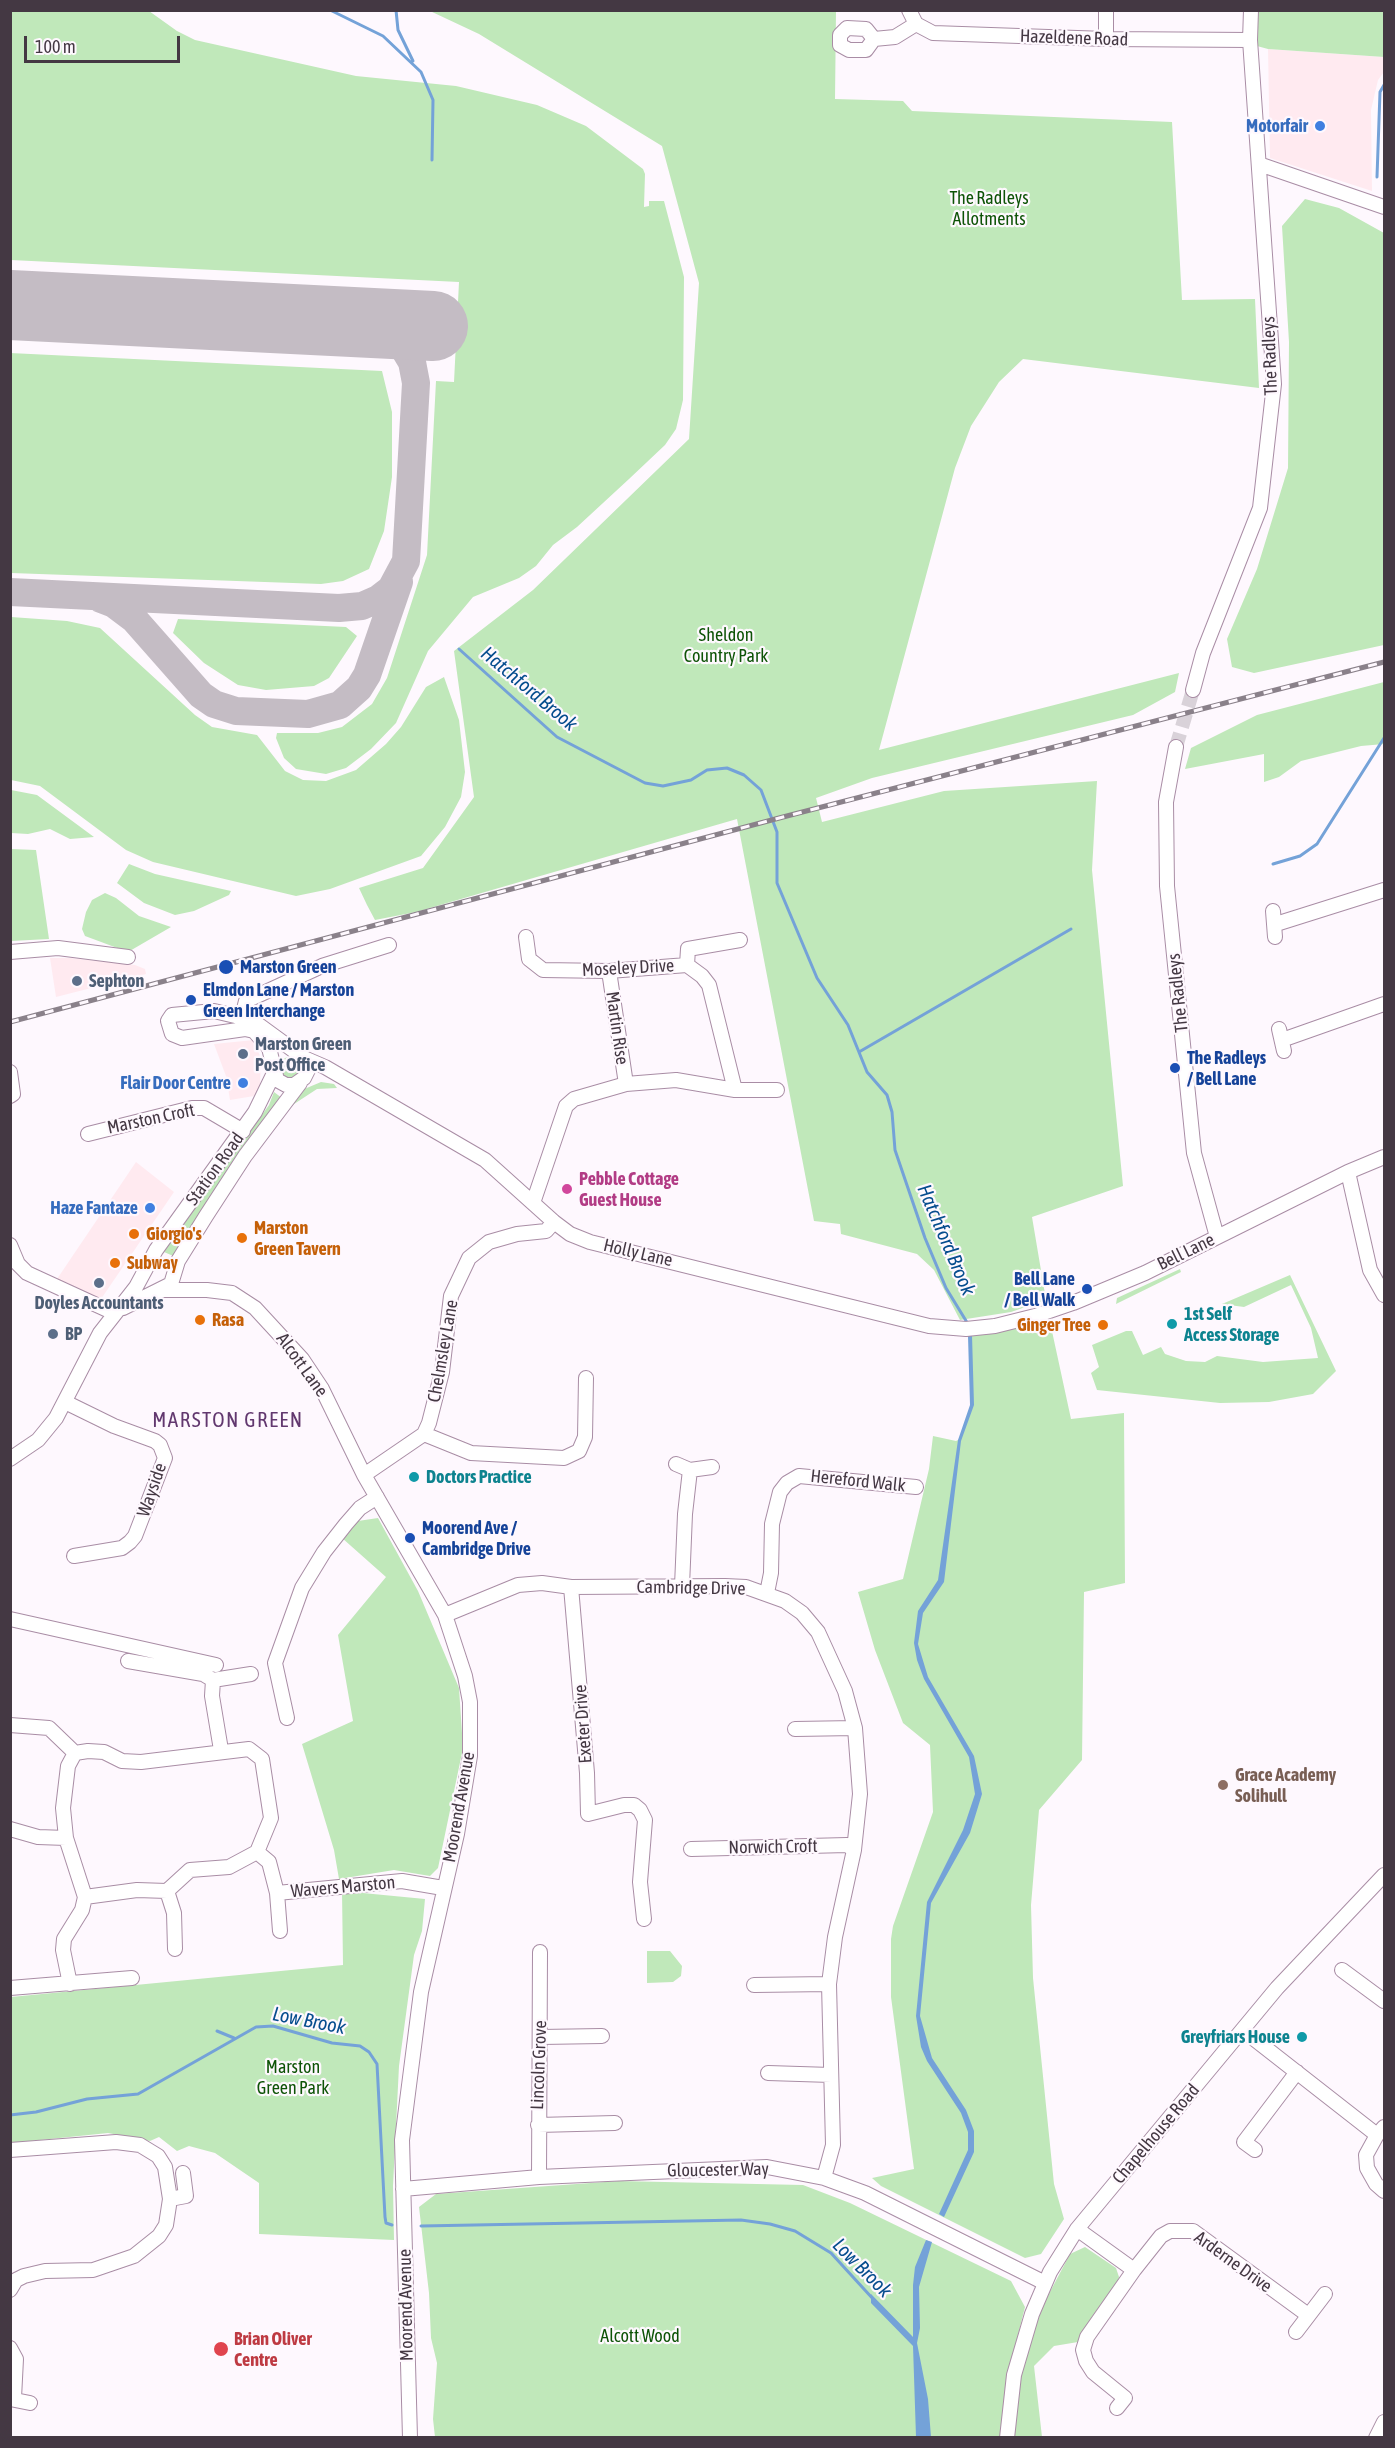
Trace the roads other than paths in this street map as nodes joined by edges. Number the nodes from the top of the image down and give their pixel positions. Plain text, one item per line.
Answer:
1 (909, 10) edge
2 (1106, 10) edge
3 (1251, 10) edge
4 (916, 24) junction
5 (874, 39) dead end
6 (1106, 39) junction
7 (1250, 40) junction
8 (1258, 164) junction
9 (1384, 207) edge
10 (1193, 690) tunnel mouth
11 (1176, 747) tunnel mouth
12 (1384, 890) edge
13 (1275, 924) dead end
14 (526, 937) dead end
15 (740, 940) dead end
16 (389, 945) dead end
17 (10, 952) edge
18 (128, 957) dead end
19 (687, 965) junction
20 (609, 971) junction
21 (1384, 1004) edge
22 (242, 1017) junction
23 (1282, 1040) dead end
24 (300, 1055) junction
25 (273, 1070) junction
26 (10, 1072) edge
27 (302, 1080) junction
28 (352, 1084) junction
29 (626, 1084) junction
30 (735, 1090) junction
31 (777, 1090) dead end
32 (10, 1095) edge
33 (243, 1131) junction
34 (88, 1134) dead end
35 (1384, 1157) edge
36 (1348, 1172) junction
37 (533, 1203) junction
38 (554, 1222) junction
39 (1217, 1237) junction
40 (10, 1245) edge
41 (146, 1266) junction
42 (176, 1269) junction
43 (207, 1290) junction
44 (159, 1291) junction
45 (1384, 1295) edge
46 (114, 1313) junction
47 (973, 1328) joint
48 (586, 1378) dead end
49 (65, 1402) junction
50 (424, 1434) junction
51 (10, 1459) edge
52 (676, 1464) dead end
53 (712, 1467) dead end
54 (690, 1470) junction
55 (364, 1474) junction
56 (916, 1487) dead end
57 (377, 1497) junction
58 (74, 1556) dead end
59 (682, 1586) junction
60 (571, 1587) junction
61 (767, 1593) junction
62 (445, 1616) junction
63 (10, 1619) edge
64 (128, 1661) dead end
65 (216, 1665) dead end
66 (251, 1674) dead end
67 (213, 1680) junction
68 (288, 1718) dead end
69 (10, 1725) edge
70 (855, 1728) junction
71 (795, 1729) dead end
72 (221, 1750) junction
73 (75, 1754) junction
74 (10, 1829) edge
75 (66, 1838) junction
76 (691, 1849) dead end
77 (854, 1850) junction
78 (258, 1852) junction
79 (1384, 1875) edge
80 (443, 1888) junction
81 (167, 1891) junction
82 (277, 1893) junction
83 (85, 1897) junction
84 (644, 1919) dead end
85 (280, 1931) dead end
86 (175, 1948) dead end
87 (540, 1952) dead end
88 (1342, 1970) dead end
89 (132, 1978) dead end
90 (70, 1984) junction
91 (829, 1984) junction
92 (754, 1985) dead end
93 (10, 1988) edge
94 (1384, 2001) edge
95 (1244, 2031) junction
96 (602, 2036) dead end
97 (541, 2037) junction
98 (1297, 2072) junction
99 (768, 2073) dead end
100 (831, 2075) junction
101 (615, 2123) dead end
102 (538, 2125) junction
103 (1381, 2131) edge
104 (10, 2150) edge
105 (1255, 2150) dead end
106 (183, 2174) dead end
107 (539, 2177) junction
108 (824, 2178) junction
109 (403, 2189) junction
110 (1384, 2191) edge
111 (170, 2199) junction
112 (1077, 2229) junction
113 (1134, 2270) junction
114 (1045, 2283) junction
115 (10, 2290) edge
116 (1325, 2294) dead end
117 (1308, 2315) junction
118 (1296, 2332) dead end
119 (10, 2348) edge
120 (12, 2398) edge
121 (30, 2403) dead end
122 (1117, 2408) dead end
123 (1384, 2422) edge
124 (410, 2438) edge
125 (1007, 2438) edge
126 (1376, 2438) edge

1 - 4 street
2 - 6 street
3 - 7 street, The Radleys
4 - 5 street
4 - 6 street, Hazeldene Road
6 - 7 street, Hazeldene Road
7 - 8 street, The Radleys
8 - 9 street
8 - 10 street, The Radleys
11 - 39 street, The Radleys
12 - 13 street
14 - 20 street, Moseley Drive
15 - 19 street
16 - 22 street
17 - 18 street
19 - 20 street, Moseley Drive
19 - 30 street, Moseley Drive
20 - 29 street, Martin Rise
21 - 23 street
22 - 24 street, Holly Lane
22 - 25 street, Holly Lane
24 - 25 street
24 - 27 street
24 - 28 street, Holly Lane
25 - 27 street, Holly Lane
25 - 33 street, Station Road
26 - 32 street
27 - 28 street, Holly Lane
27 - 42 street, Station Road
28 - 37 street, Holly Lane
29 - 30 street
29 - 37 street
30 - 31 street
33 - 34 street, Marston Croft
33 - 41 street, Station Road
35 - 36 street, Bell Lane
36 - 39 street, Bell Lane
36 - 45 street
37 - 38 street, Holly Lane
38 - 47 street, Holly Lane
38 - 50 street, Chelmsley Lane
39 - 47 street, Bell Lane
40 - 46 street
41 - 42 street
41 - 44 street
41 - 46 street, Station Road
42 - 43 street
42 - 44 street, Station Road
43 - 44 street
43 - 55 street, Alcott Lane
44 - 46 street, Station Road
46 - 49 street, Station Road
48 - 50 street
49 - 51 street, Station Road
49 - 58 street, Wayside
50 - 55 street
52 - 54 street
53 - 54 street
54 - 59 street
55 - 57 street, Moorend Avenue
56 - 61 street, Hereford Walk
57 - 62 street, Moorend Avenue
57 - 68 street
59 - 60 street, Cambridge Drive
59 - 61 street, Cambridge Drive
60 - 62 street, Cambridge Drive
60 - 84 street, Exeter Drive
61 - 70 street, Cambridge Drive
62 - 80 street, Moorend Avenue
63 - 65 street
64 - 67 street
66 - 67 street
67 - 72 street
69 - 73 street
70 - 71 street
70 - 77 street, Cambridge Drive
72 - 73 street
72 - 78 street
73 - 75 street
74 - 75 street
75 - 83 street
76 - 77 street, Norwich Croft
77 - 91 street, Cambridge Drive
78 - 81 street
78 - 82 street, Wavers Marston
79 - 95 street, Chapelhouse Road
80 - 82 street, Wavers Marston
80 - 109 street, Moorend Avenue
81 - 83 street
81 - 86 street
82 - 85 street, Wavers Marston
83 - 90 street
87 - 97 street, Lincoln Grove
88 - 94 street
89 - 90 street
90 - 93 street
91 - 92 street
91 - 100 street, Cambridge Drive
95 - 98 street
95 - 112 street, Chapelhouse Road
96 - 97 street
97 - 102 street, Lincoln Grove
98 - 103 street
98 - 105 street
99 - 100 street
100 - 108 street, Cambridge Drive
101 - 102 street
102 - 107 street, Lincoln Grove
103 - 110 street
104 - 111 street
106 - 111 street
107 - 108 street, Gloucester Way
107 - 109 street, Gloucester Way
108 - 114 street, Gloucester Way
109 - 124 street, Moorend Avenue
111 - 115 street
112 - 113 street
112 - 114 street, Chapelhouse Road
113 - 117 street, Arderne Drive
113 - 122 street, Arderne Drive
114 - 125 street, Chapelhouse Road
116 - 117 street
117 - 118 street
119 - 120 street
120 - 121 street
123 - 126 street

